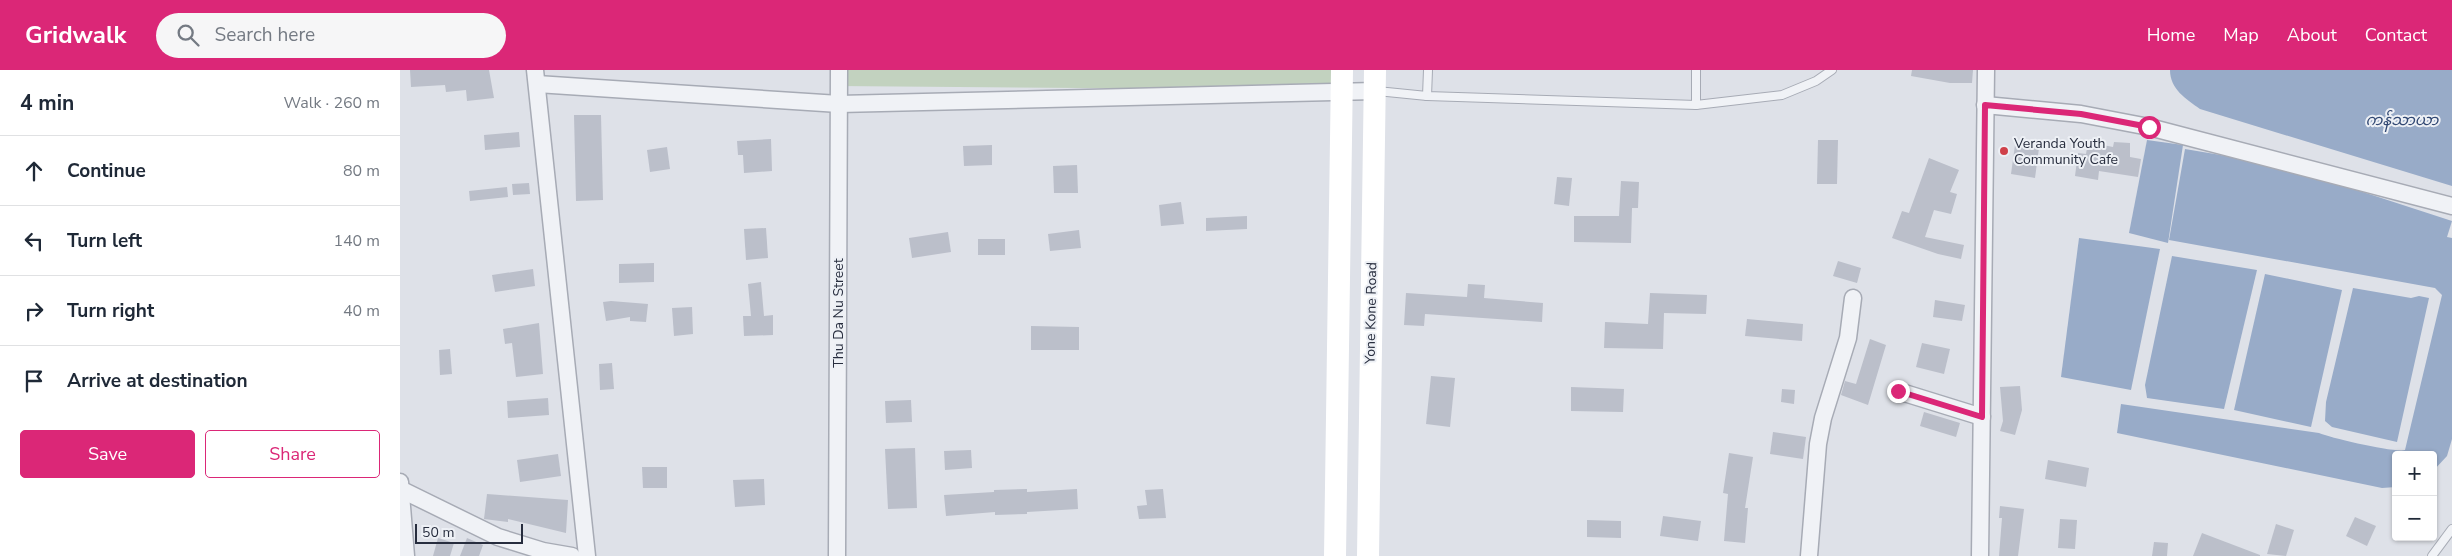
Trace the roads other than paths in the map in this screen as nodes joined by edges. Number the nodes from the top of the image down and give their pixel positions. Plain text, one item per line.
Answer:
1 (839, 70) edge
2 (1428, 70) edge
3 (1696, 70) edge
4 (1832, 70) edge
5 (1986, 70) edge
6 (536, 77) edge
7 (1342, 80) edge
8 (1375, 80) edge
9 (1427, 96) junction
10 (839, 104) junction
11 (1696, 105) junction
12 (1985, 105) junction
13 (2452, 206) edge
14 (1853, 298) dead end
15 (1338, 383) junction
16 (1370, 384) junction
17 (1898, 391) dead end
18 (1982, 417) junction
19 (400, 482) edge
20 (400, 489) edge
21 (2452, 529) edge
22 (406, 556) edge
23 (572, 556) edge
24 (587, 556) edge
25 (836, 556) edge
26 (1335, 556) edge
27 (1368, 556) edge
28 (1809, 556) edge
29 (1980, 556) edge
30 (2432, 556) edge

1 - 10 street, Thu Da Nu Street
2 - 9 lane
3 - 11 lane
4 - 11 lane
5 - 12 street
6 - 10 street
6 - 24 street
7 - 8 street
7 - 10 street
7 - 15 street
8 - 9 lane
8 - 16 street, Yone Kone Road
9 - 11 lane
10 - 25 street, Thu Da Nu Street
12 - 13 street
12 - 18 street
14 - 28 street
15 - 16 street
15 - 26 street
16 - 27 street, Yone Kone Road
17 - 18 street
18 - 29 street
19 - 20 street
20 - 22 street
20 - 23 street
21 - 30 lane

